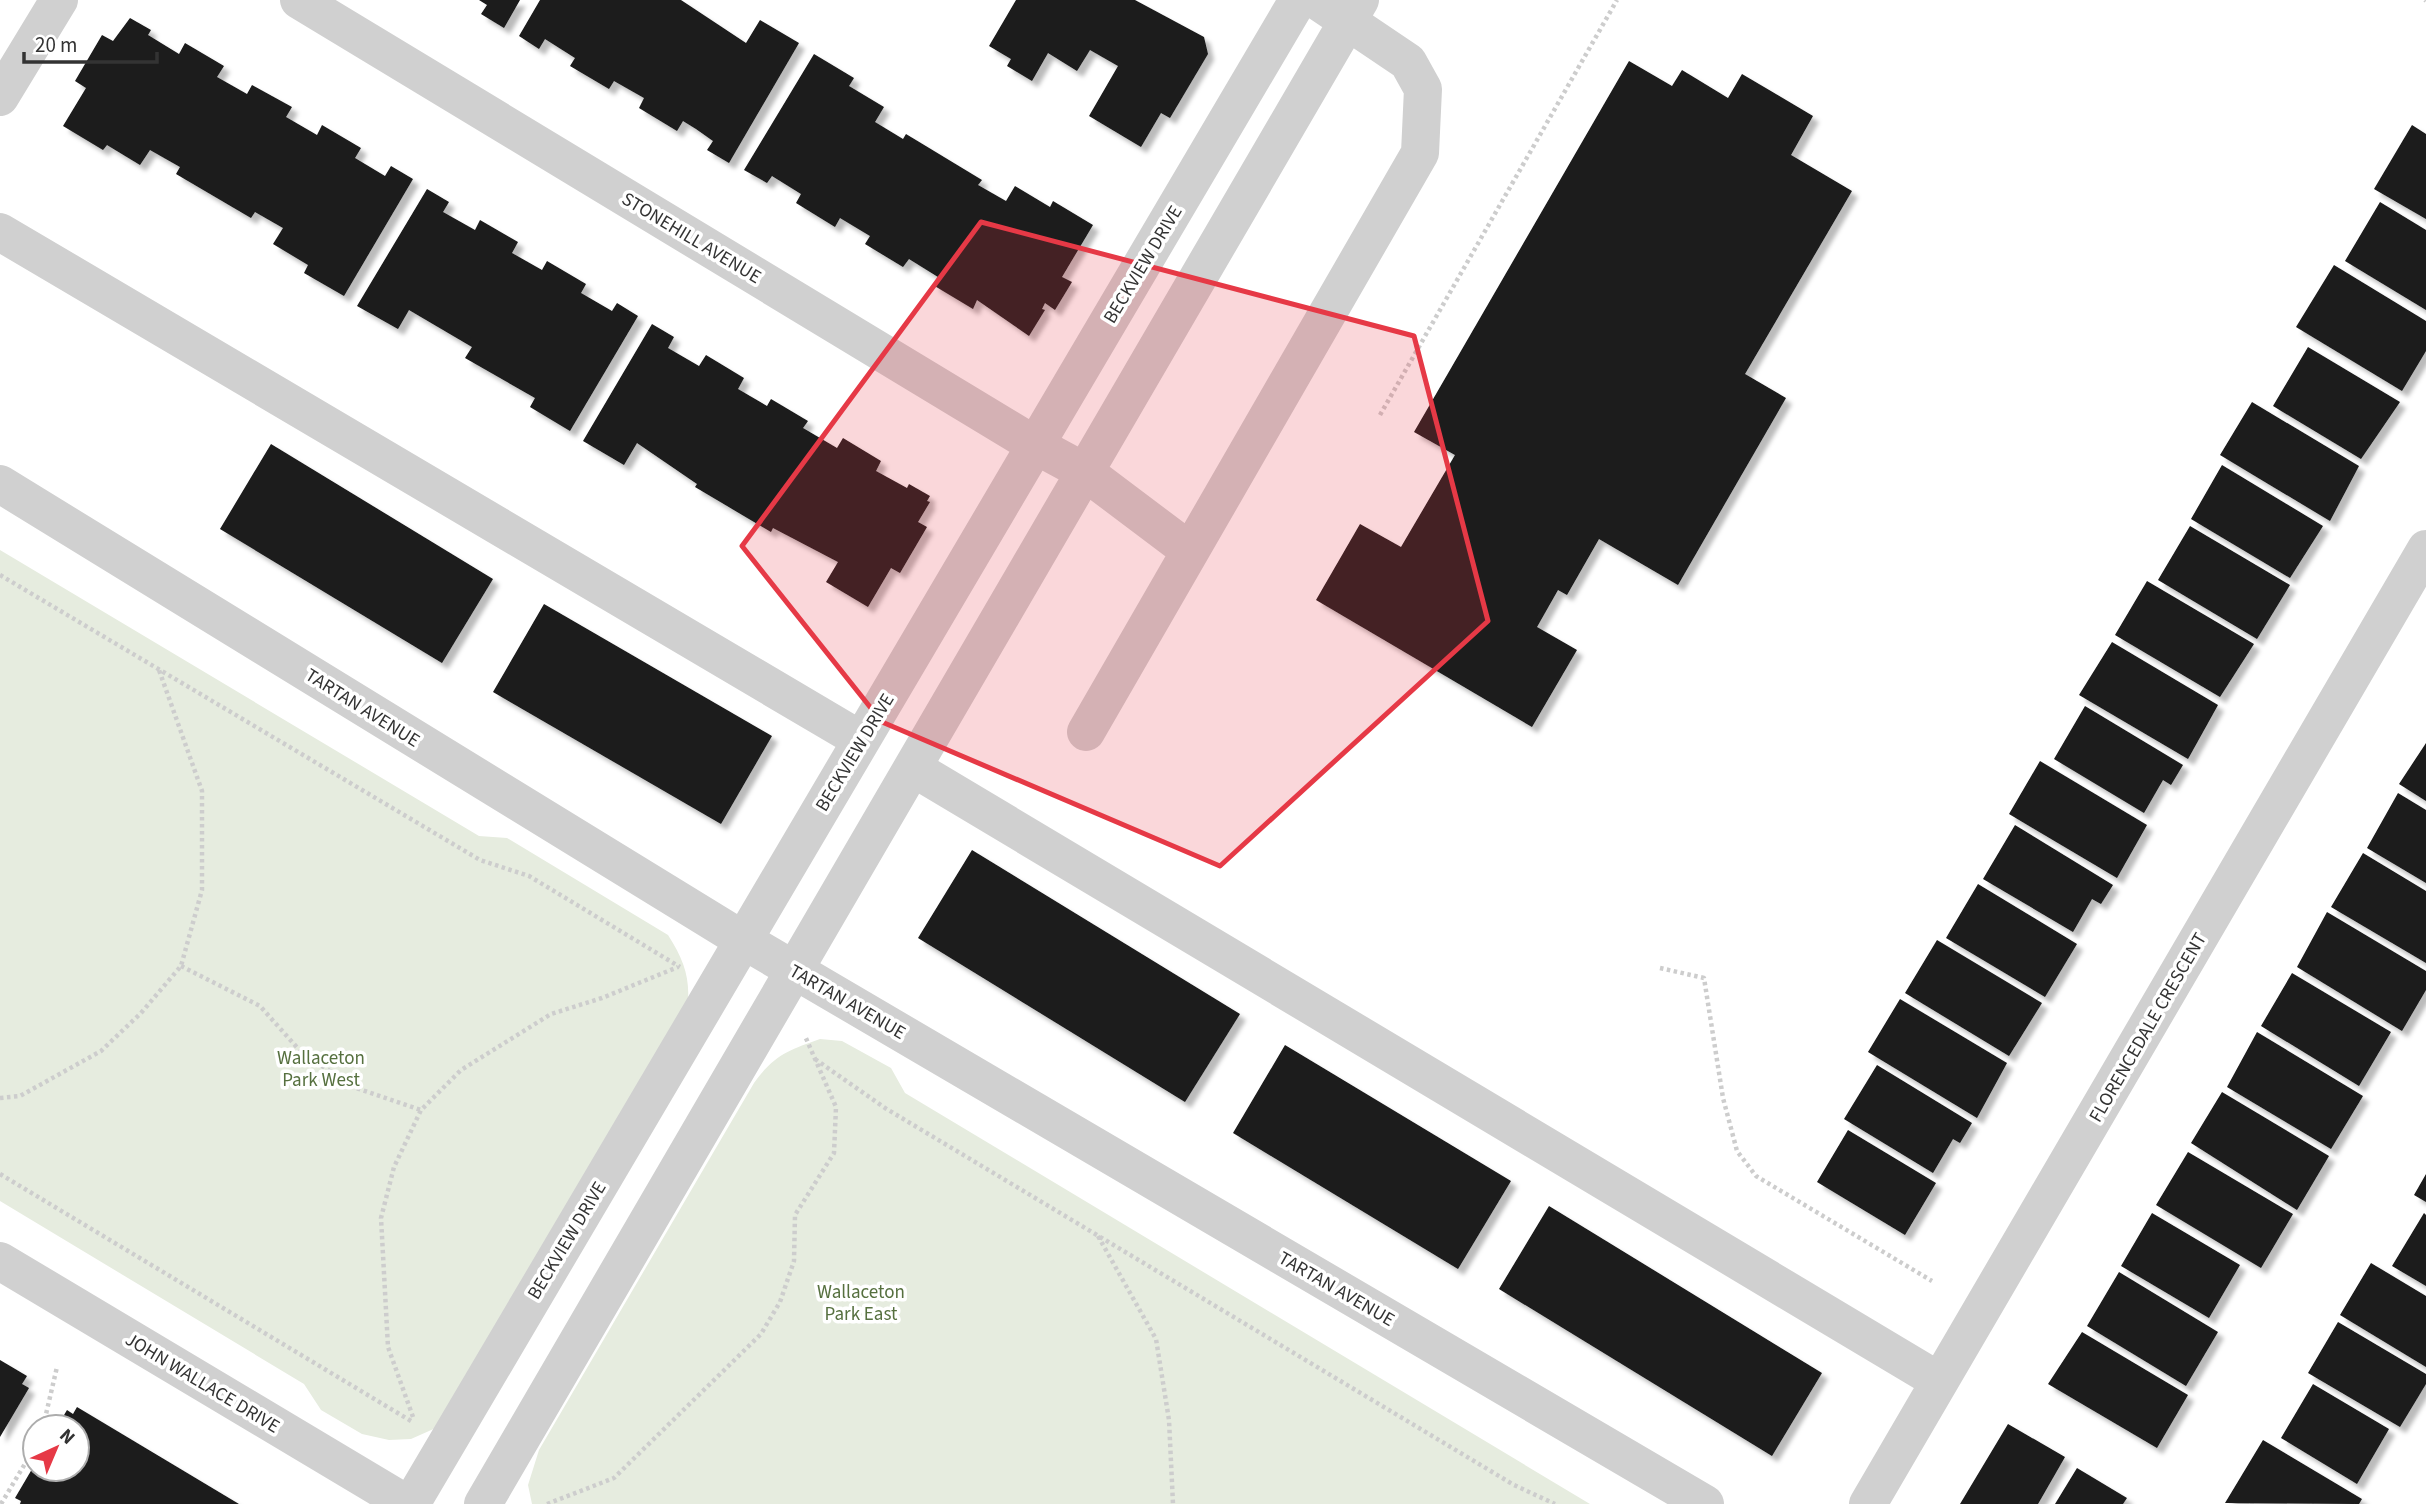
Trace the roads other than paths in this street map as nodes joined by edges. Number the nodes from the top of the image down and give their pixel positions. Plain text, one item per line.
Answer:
1 (59, 0) edge
2 (299, 0) edge
3 (1298, 0) edge
4 (1316, 0) edge
5 (1354, 11) edge
6 (0, 97) edge
7 (0, 232) edge
8 (1035, 445) junction
9 (1085, 472) junction
10 (0, 484) edge
11 (2426, 549) edge
12 (1190, 551) junction
13 (1086, 732) dead end
14 (861, 740) junction
15 (913, 768) junction
16 (743, 940) junction
17 (795, 970) junction
18 (582, 1215) junction
19 (635, 1244) junction
20 (0, 1261) edge
21 (1939, 1381) junction
22 (409, 1504) edge
23 (483, 1504) edge
24 (1705, 1504) edge
25 (1868, 1504) edge

1 - 6 street
2 - 8 street, STONEHILL AVENUE
3 - 8 street, BECKVIEW DRIVE
4 - 5 street
5 - 9 street
5 - 12 street
7 - 14 street
8 - 9 street, STONEHILL AVENUE
8 - 14 street, BECKVIEW DRIVE
9 - 12 street, STONEHILL AVENUE
9 - 15 street
10 - 16 street, TARTAN AVENUE
11 - 21 street, FLORENCEDALE CRESCENT
12 - 13 street
14 - 16 street, BECKVIEW DRIVE
15 - 17 street
15 - 21 street
16 - 17 street, TARTAN AVENUE
16 - 18 street, BECKVIEW DRIVE
17 - 19 street
17 - 24 street, TARTAN AVENUE
18 - 19 street
18 - 22 street, BECKVIEW DRIVE
19 - 23 street
20 - 22 street, JOHN WALLACE DRIVE
21 - 25 street, FLORENCEDALE CRESCENT

